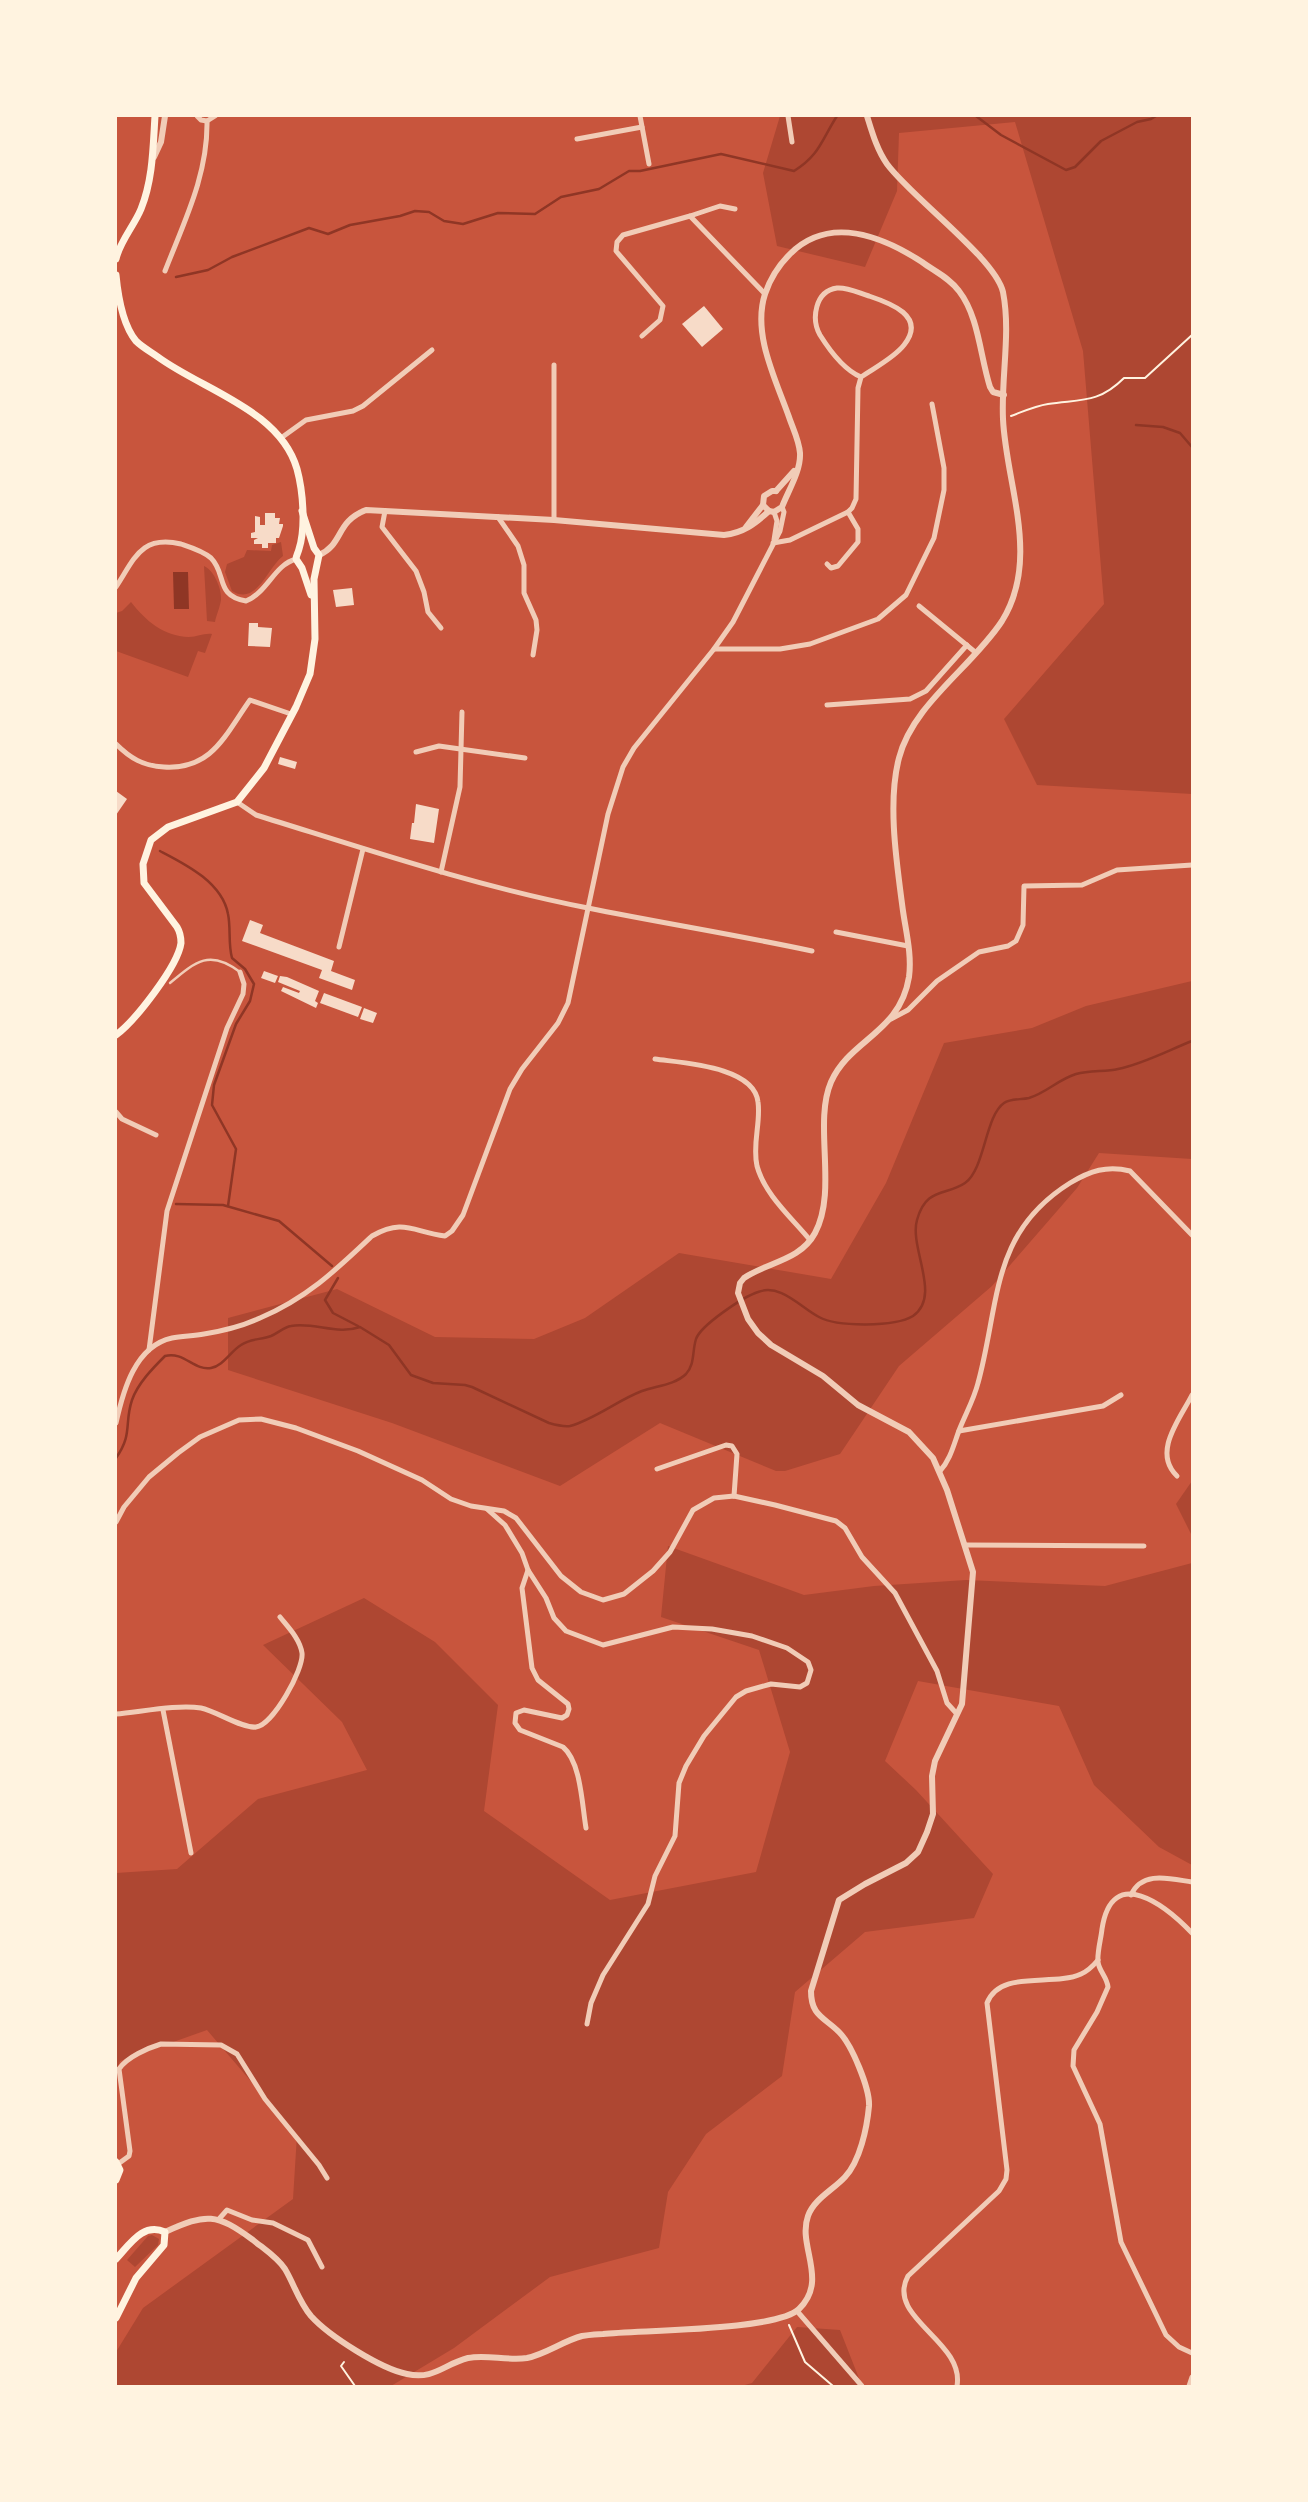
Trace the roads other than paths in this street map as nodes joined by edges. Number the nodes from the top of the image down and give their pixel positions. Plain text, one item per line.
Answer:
1 (155, 116) edge
2 (165, 116) edge
3 (197, 116) edge
4 (215, 116) edge
5 (640, 116) edge
6 (788, 116) edge
7 (867, 116) edge
8 (207, 121) junction
9 (642, 127) junction
10 (577, 139) dead end
11 (792, 142) dead end
12 (153, 158) junction
13 (649, 164) dead end
14 (735, 209) dead end
15 (690, 216) junction
16 (116, 259) edge
17 (165, 271) dead end
18 (116, 275) edge
19 (765, 294) junction
20 (642, 336) dead end
21 (432, 350) dead end
22 (554, 365) dead end
23 (861, 377) junction
24 (1004, 395) junction
25 (932, 404) dead end
26 (281, 438) junction
27 (798, 467) junction
28 (776, 491) junction
29 (784, 498) junction
30 (763, 505) junction
31 (782, 508) junction
32 (302, 511) junction
33 (385, 511) junction
34 (771, 512) junction
35 (848, 512) junction
36 (498, 517) junction
37 (554, 520) junction
38 (742, 531) junction
39 (773, 543) junction
40 (314, 548) junction
41 (299, 549) junction
42 (319, 555) junction
43 (296, 559) junction
44 (827, 564) dead end
45 (316, 565) junction
46 (302, 568) junction
47 (116, 587) edge
48 (313, 603) junction
49 (919, 606) dead end
50 (441, 628) dead end
51 (967, 645) junction
52 (714, 649) junction
53 (975, 652) junction
54 (533, 655) dead end
55 (827, 705) dead end
56 (462, 712) dead end
57 (291, 715) junction
58 (116, 744) edge
59 (461, 749) junction
60 (416, 752) dead end
61 (525, 758) dead end
62 (237, 802) junction
63 (363, 849) junction
64 (1192, 865) edge
65 (441, 872) junction
66 (588, 908) junction
67 (836, 932) dead end
68 (908, 946) junction
69 (339, 947) dead end
70 (812, 951) dead end
71 (240, 972) joint
72 (170, 983) dead end
73 (891, 1019) junction
74 (116, 1035) edge
75 (655, 1059) dead end
76 (116, 1112) edge
77 (156, 1135) dead end
78 (1192, 1235) edge
79 (810, 1240) junction
80 (149, 1350) junction
81 (1121, 1395) dead end
82 (1192, 1395) edge
83 (116, 1423) edge
84 (959, 1431) junction
85 (657, 1469) dead end
86 (940, 1471) junction
87 (1177, 1476) dead end
88 (734, 1496) junction
89 (486, 1508) junction
90 (116, 1522) edge
91 (966, 1545) junction
92 (1144, 1546) dead end
93 (528, 1570) junction
94 (280, 1617) dead end
95 (163, 1710) junction
96 (116, 1714) edge
97 (957, 1714) junction
98 (586, 1828) dead end
99 (191, 1853) dead end
100 (1192, 1882) edge
101 (1131, 1895) junction
102 (1192, 1933) edge
103 (1098, 1960) junction
104 (587, 2024) dead end
105 (117, 2163) edge
106 (327, 2178) dead end
107 (116, 2180) edge
108 (219, 2219) junction
109 (165, 2232) junction
110 (116, 2259) edge
111 (322, 2267) dead end
112 (797, 2311) junction
113 (116, 2318) edge
114 (1192, 2353) edge
115 (1192, 2377) edge
116 (862, 2386) edge
117 (957, 2386) edge
118 (1189, 2386) edge

1 - 12 main road
2 - 12 street
3 - 8 street
4 - 8 street
5 - 9 street
6 - 11 street
7 - 24 street
8 - 17 street
9 - 10 street
9 - 13 street
12 - 16 main road
14 - 15 street
15 - 19 street
15 - 20 street
18 - 26 main road
19 - 24 street
19 - 27 street
21 - 26 street
22 - 37 street
23 - 23 street
23 - 35 street
24 - 53 street
25 - 52 street
26 - 32 main road
27 - 28 street
27 - 29 street
28 - 29 street
28 - 30 street
29 - 31 street
30 - 34 street
30 - 38 street
31 - 34 street
31 - 39 street
32 - 40 main road
32 - 41 main road
33 - 36 street
33 - 42 street
33 - 50 street
34 - 38 street
34 - 39 street
35 - 39 street
35 - 44 street
36 - 37 street
36 - 54 street
37 - 38 street
39 - 52 street
40 - 41 main road
40 - 42 main road
41 - 43 main road
42 - 45 main road
43 - 46 main road
43 - 47 street
45 - 46 main road
45 - 48 main road
46 - 48 main road
48 - 57 main road
49 - 51 street
51 - 53 street
51 - 55 street
52 - 66 street
53 - 68 street
56 - 59 street
57 - 58 street
57 - 62 main road
59 - 60 street
59 - 61 street
59 - 65 street
62 - 63 street
62 - 74 main road
63 - 65 street
63 - 69 street
64 - 73 street
65 - 66 street
66 - 70 street
66 - 80 street
67 - 68 street
68 - 73 street
71 - 72 lane
71 - 80 street
73 - 79 street
75 - 79 street
76 - 77 street
78 - 84 street
79 - 86 street
80 - 83 street
81 - 84 street
82 - 87 street
84 - 86 street
85 - 88 street
86 - 91 street
88 - 89 street
88 - 97 street
89 - 90 street
89 - 93 street
91 - 92 street
91 - 97 street
93 - 98 street
93 - 104 street
94 - 95 street
95 - 96 street
95 - 99 street
97 - 112 street
100 - 101 street
101 - 102 street
101 - 103 street
103 - 114 street
103 - 117 street
105 - 106 street
105 - 107 main road
108 - 109 street
108 - 111 street
108 - 112 street
109 - 110 main road
109 - 113 main road
112 - 116 street
115 - 118 street

